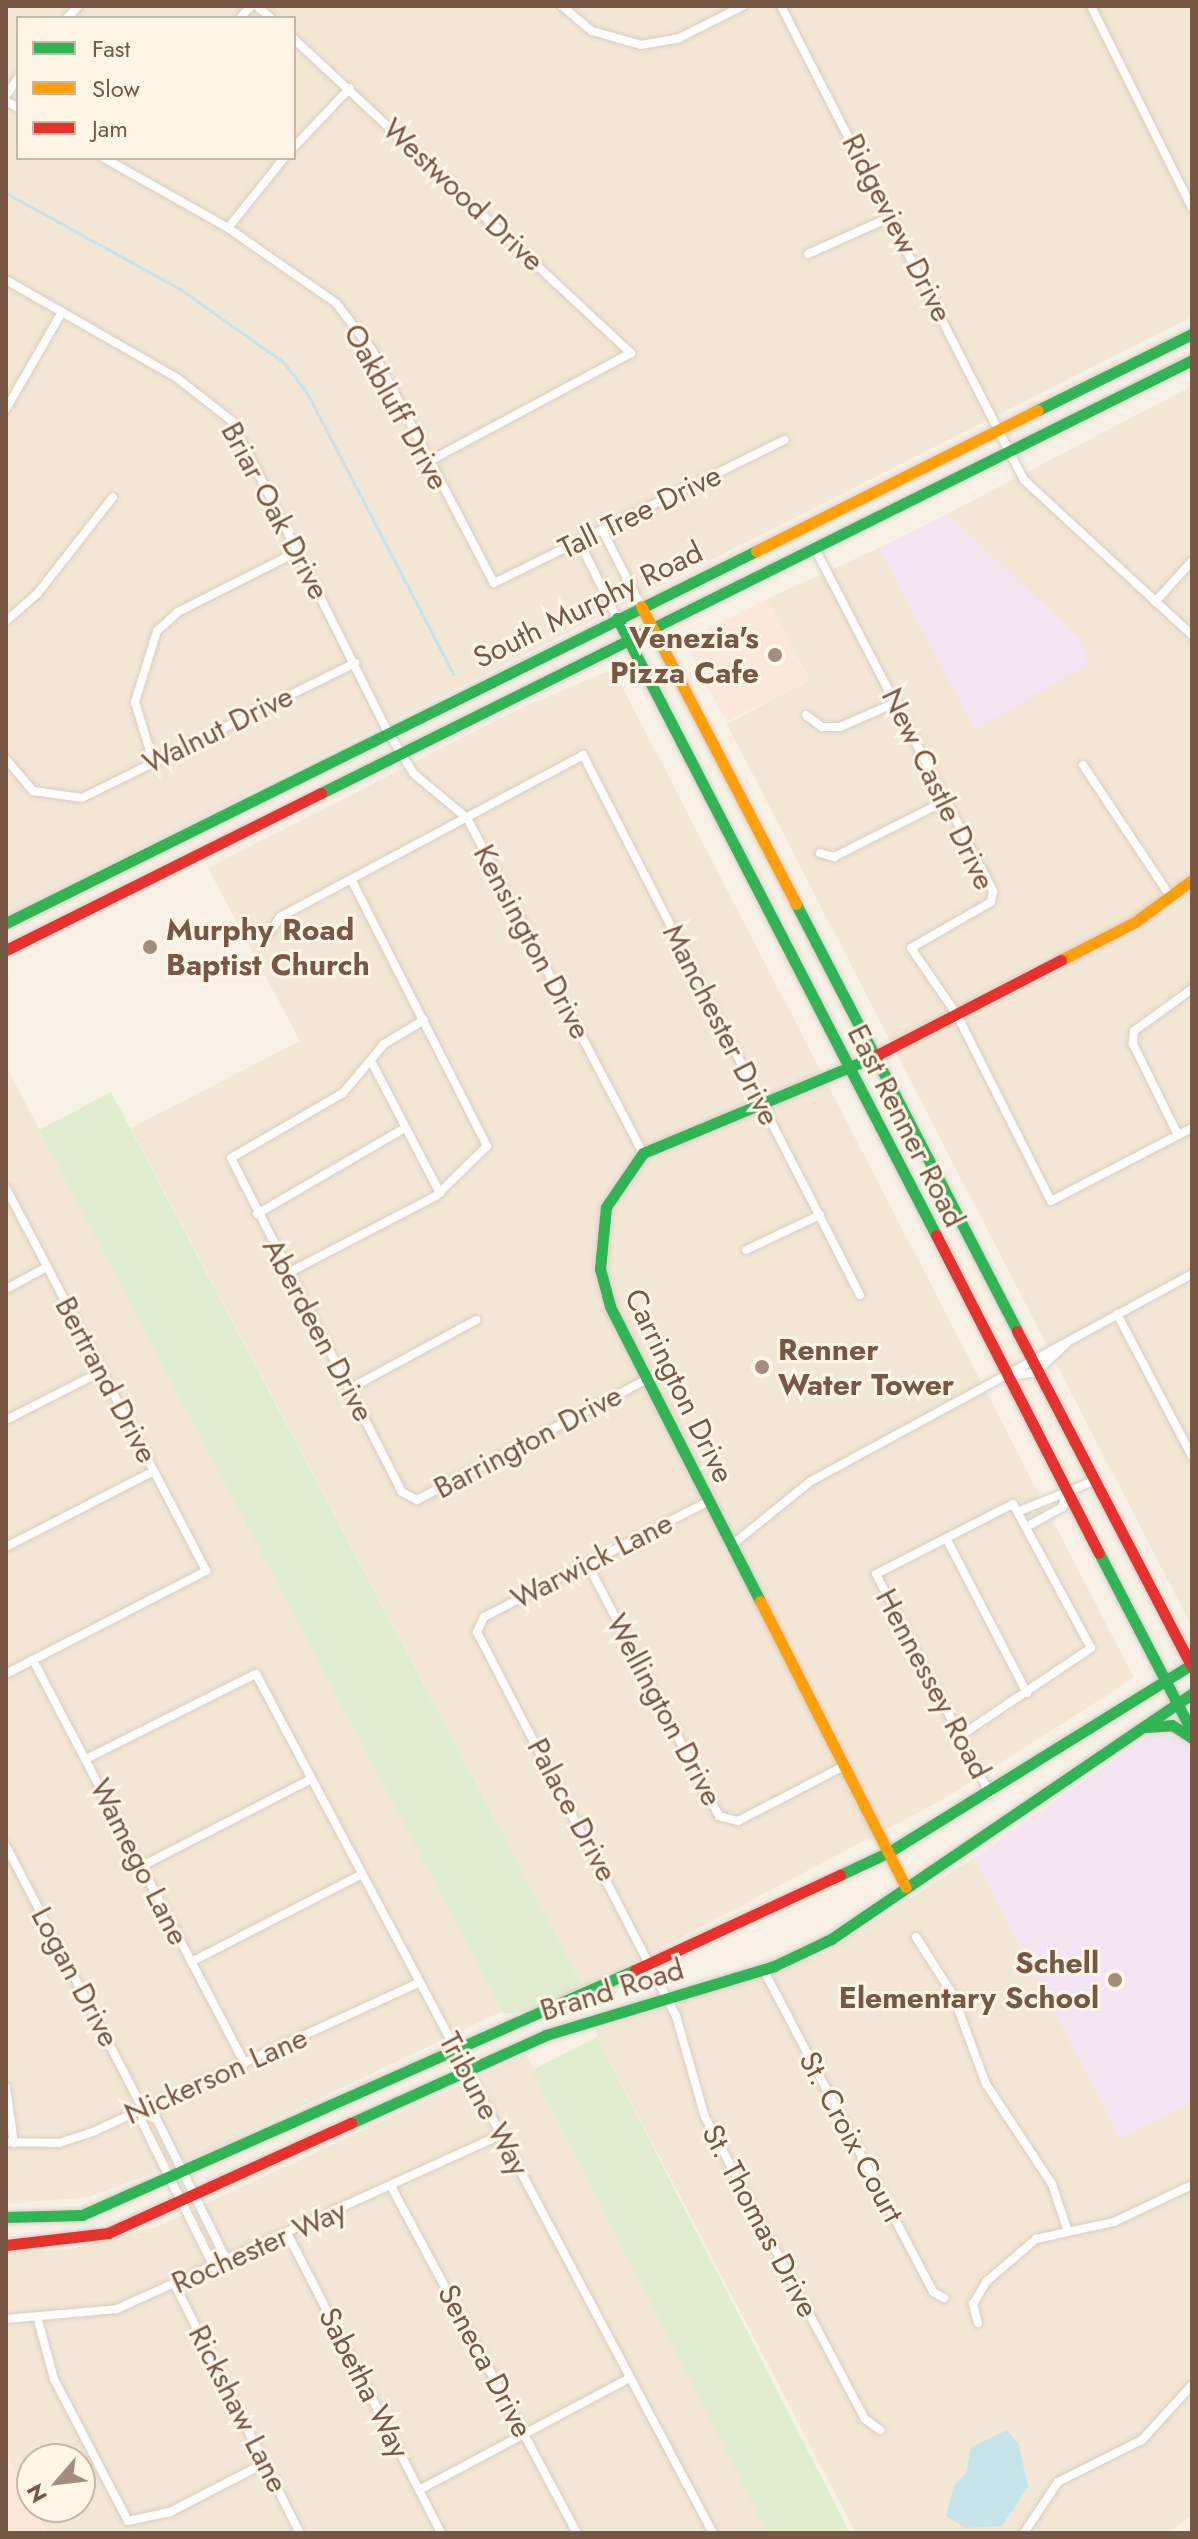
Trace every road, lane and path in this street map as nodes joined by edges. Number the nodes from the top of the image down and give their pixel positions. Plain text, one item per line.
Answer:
1 (562, 6) edge
2 (743, 6) edge
3 (781, 6) edge
4 (1091, 6) edge
5 (296, 41) edge
6 (16, 82) edge
7 (350, 88) junction
8 (6, 99) edge
9 (296, 145) edge
10 (282, 160) edge
11 (118, 162) edge
12 (1192, 208) edge
13 (893, 216) junction
14 (228, 228) junction
15 (808, 254) dead end
16 (6, 280) edge
17 (62, 312) junction
18 (1192, 334) edge
19 (1192, 360) edge
20 (6, 409) edge
21 (1001, 432) junction
22 (785, 440) dead end
23 (1011, 452) junction
24 (428, 462) junction
25 (113, 497) dead end
26 (602, 530) junction
27 (579, 541) junction
28 (815, 549) junction
29 (299, 551) junction
30 (1192, 561) edge
31 (494, 583) joint
32 (1155, 602) junction
33 (641, 606) junction
34 (617, 618) junction
35 (6, 621) edge
36 (651, 626) junction
37 (1192, 635) edge
38 (626, 637) junction
39 (355, 663) junction
40 (897, 702) junction
41 (806, 715) dead end
42 (386, 729) junction
43 (399, 750) junction
44 (6, 759) edge
45 (153, 761) junction
46 (1083, 765) dead end
47 (947, 800) junction
48 (467, 818) junction
49 (177, 836) junction
50 (820, 853) dead end
51 (187, 857) junction
52 (1192, 880) edge
53 (352, 881) junction
54 (1170, 896) junction
55 (6, 923) edge
56 (268, 935) dead end
57 (6, 950) edge
58 (1192, 989) edge
59 (957, 1015) junction
60 (424, 1020) junction
61 (876, 1056) junction
62 (371, 1061) junction
63 (849, 1069) junction
64 (760, 1101) junction
65 (405, 1128) junction
66 (1192, 1128) edge
67 (1178, 1135) junction
68 (643, 1153) junction
69 (6, 1188) edge
70 (440, 1193) junction
71 (257, 1214) junction
72 (820, 1215) junction
73 (746, 1250) dead end
74 (47, 1267) junction
75 (288, 1273) junction
76 (1192, 1274) edge
77 (6, 1289) edge
78 (860, 1295) dead end
79 (1117, 1314) junction
80 (476, 1320) dead end
81 (1066, 1344) junction
82 (1029, 1357) junction
83 (102, 1371) junction
84 (1036, 1372) junction
85 (1009, 1376) junction
86 (647, 1379) junction
87 (349, 1389) junction
88 (6, 1420) edge
89 (1192, 1456) edge
90 (154, 1471) junction
91 (1094, 1481) junction
92 (1067, 1495) junction
93 (408, 1500) joint
94 (709, 1501) junction
95 (1019, 1508) junction
96 (1030, 1525) junction
97 (946, 1538) junction
98 (733, 1544) junction
99 (6, 1547) edge
100 (588, 1565) junction
101 (477, 1624) joint
102 (33, 1660) junction
103 (1192, 1665) edge
104 (6, 1674) edge
105 (1166, 1681) junction
106 (1027, 1693) junction
107 (1192, 1694) edge
108 (1177, 1704) junction
109 (1138, 1729) junction
110 (1192, 1732) edge
111 (960, 1736) junction
112 (1192, 1738) edge
113 (86, 1759) junction
114 (844, 1766) junction
115 (311, 1779) junction
116 (990, 1794) junction
117 (6, 1846) edge
118 (889, 1852) junction
119 (142, 1866) junction
120 (362, 1874) junction
121 (906, 1887) junction
122 (916, 1937) dead end
123 (191, 1962) junction
124 (648, 1962) junction
125 (763, 1969) junction
126 (419, 1983) junction
127 (667, 1998) junction
128 (454, 2046) junction
129 (245, 2063) junction
130 (466, 2068) junction
131 (6, 2087) edge
132 (143, 2109) junction
133 (501, 2135) junction
134 (10, 2142) edge
135 (184, 2173) junction
136 (172, 2178) junction
137 (1192, 2185) edge
138 (393, 2190) junction
139 (189, 2198) junction
140 (6, 2217) edge
141 (1067, 2229) junction
142 (287, 2233) junction
143 (6, 2245) edge
144 (227, 2261) junction
145 (214, 2267) junction
146 (175, 2285) junction
147 (944, 2298) dead end
148 (6, 2319) edge
149 (38, 2320) junction
150 (978, 2323) dead end
151 (628, 2379) junction
152 (1192, 2385) edge
153 (880, 2430) dead end
154 (525, 2435) junction
155 (265, 2463) junction
156 (419, 2490) junction
157 (300, 2533) edge
158 (441, 2533) edge
159 (577, 2533) edge
160 (713, 2533) edge
161 (1024, 2533) edge

1 - 2 street
3 - 13 street, Ridgeview Drive
4 - 12 street
5 - 7 street, Westwood Drive
6 - 8 street
7 - 9 street
7 - 24 street, Westwood Drive
10 - 14 street
11 - 14 street, Oakbluff Drive
13 - 15 street
13 - 21 street, Ridgeview Drive
14 - 24 street, Oakbluff Drive
16 - 17 street, Briar Oak Drive
17 - 20 street
17 - 29 street, Briar Oak Drive
18 - 21 main road, South Murphy Road
19 - 23 main road, South Murphy Road
21 - 23 street, Ridgeview Drive
21 - 33 main road, South Murphy Road
22 - 26 street, Tall Tree Drive
23 - 28 main road, South Murphy Road
23 - 32 street, Ridgeview Drive
24 - 31 street, Oakbluff Drive
25 - 35 street
26 - 27 street, Tall Tree Drive
26 - 33 street, East Renner Road
27 - 31 street, Tall Tree Drive
27 - 34 street, East Renner Road
28 - 36 main road, South Murphy Road
28 - 40 street, New Castle Drive
29 - 39 street, Briar Oak Drive
29 - 45 street
30 - 32 street
32 - 37 street, Ridgeview Drive
33 - 34 main road, South Murphy Road
33 - 36 main road, East Renner Road
34 - 38 main road, East Renner Road
34 - 42 main road, South Murphy Road
36 - 38 main road, South Murphy Road
36 - 61 main road, East Renner Road
38 - 43 main road, South Murphy Road
38 - 63 main road, East Renner Road
39 - 42 street, Briar Oak Drive
39 - 45 street, Walnut Drive
40 - 41 street
40 - 47 street, New Castle Drive
42 - 43 street, Briar Oak Drive
42 - 49 main road, South Murphy Road
43 - 48 street, Kensington Drive
43 - 51 main road, South Murphy Road
44 - 45 street, Walnut Drive
46 - 54 street
47 - 50 street
47 - 59 street, New Castle Drive
48 - 53 street
48 - 64 street, Manchester Drive
48 - 68 street, Kensington Drive
49 - 51 main road
49 - 55 main road, South Murphy Road
51 - 57 main road, South Murphy Road
52 - 54 main road, Carrington Drive
53 - 56 street
53 - 60 street
54 - 59 main road, Carrington Drive
58 - 67 street
59 - 61 main road, Carrington Drive
59 - 67 street, New Castle Drive
60 - 62 street
60 - 70 street
61 - 63 main road, Carrington Drive
61 - 82 main road, East Renner Road
62 - 65 street
62 - 71 street, Aberdeen Drive
63 - 64 main road, Carrington Drive
63 - 85 main road, East Renner Road
64 - 68 main road, Carrington Drive
64 - 72 street, Manchester Drive
65 - 70 street
65 - 71 street
66 - 67 street
68 - 86 main road, Carrington Drive
69 - 74 street, Bertrand Drive
70 - 75 street
71 - 75 street, Aberdeen Drive
72 - 73 street
72 - 78 street, Manchester Drive
74 - 77 street
74 - 83 street, Bertrand Drive
75 - 87 street, Aberdeen Drive
76 - 79 street
79 - 81 street
79 - 89 street
80 - 87 street
81 - 82 street
81 - 84 street
82 - 84 main road, East Renner Road
82 - 85 street
83 - 88 street
83 - 90 street, Bertrand Drive
84 - 85 street
84 - 91 main road, East Renner Road
85 - 92 main road, East Renner Road
85 - 98 street
86 - 93 street, Barrington Drive
86 - 94 main road, Carrington Drive
87 - 93 street, Aberdeen Drive
90 - 99 street
90 - 102 street, Bertrand Drive
91 - 92 street
91 - 103 main road, East Renner Road
92 - 95 street
92 - 96 street
92 - 105 main road, East Renner Road
94 - 98 main road, Carrington Drive
94 - 100 street, Warwick Lane
95 - 96 street
95 - 97 street
96 - 106 street
97 - 106 street
97 - 111 street, Hennessey Road
98 - 114 main road, Carrington Drive
100 - 101 street, Warwick Lane
100 - 114 street, Wellington Drive
101 - 124 street, Palace Drive
102 - 104 street
102 - 113 street, Wamego Lane
103 - 105 main road, Brand Road
105 - 108 main road, East Renner Road
105 - 116 main road, Brand Road
106 - 111 street
107 - 108 main road, Brand Road
108 - 109 main road, Brand Road
108 - 110 main road, East Renner Road
109 - 112 main road
109 - 121 main road, Brand Road
111 - 116 street, Hennessey Road
113 - 115 street, Tribune Way
113 - 119 street, Wamego Lane
114 - 118 main road, Carrington Drive
115 - 119 street
115 - 120 street, Tribune Way
116 - 118 main road, Brand Road
117 - 132 street, Logan Drive
118 - 121 main road, Carrington Drive
118 - 124 main road, Brand Road
119 - 123 street, Wamego Lane
120 - 123 street
120 - 126 street, Tribune Way
121 - 125 main road, Brand Road
122 - 141 street
123 - 129 street, Wamego Lane
124 - 127 street, Palace Drive
124 - 128 main road, Brand Road
125 - 127 main road, Brand Road
125 - 147 street, St. Croix Court
126 - 128 street, Tribune Way
126 - 129 street, Nickerson Lane
127 - 130 main road, Brand Road
127 - 153 street, St. Thomas Drive
128 - 130 street, Tribune Way
128 - 135 main road, Brand Road
129 - 132 street, Nickerson Lane
130 - 133 street, Tribune Way
130 - 139 main road, Brand Road
131 - 134 street
132 - 134 street, Nickerson Lane
132 - 135 street, Logan Drive
132 - 136 street, Logan Drive
133 - 138 street, Rochester Way
133 - 151 street, Tribune Way
135 - 136 main road, Brand Road
135 - 139 street, Logan Drive
136 - 139 street, Logan Drive
136 - 140 main road, Brand Road
137 - 141 street
138 - 142 street, Rochester Way
138 - 154 street, Seneca Drive
139 - 143 main road, Brand Road
139 - 144 street, Logan Drive
139 - 145 street, Logan Drive
141 - 150 street
142 - 144 street, Rochester Way
142 - 156 street, Sabetha Way
144 - 145 street, Rochester Way
145 - 146 street, Rochester Way
146 - 149 street, Rochester Way
146 - 155 street, Rickshaw Lane
148 - 149 street, Rochester Way
149 - 155 street
151 - 154 street
151 - 160 street, Tribune Way
152 - 161 street
154 - 156 street
154 - 159 street, Seneca Drive
155 - 157 street, Rickshaw Lane
156 - 158 street, Sabetha Way

